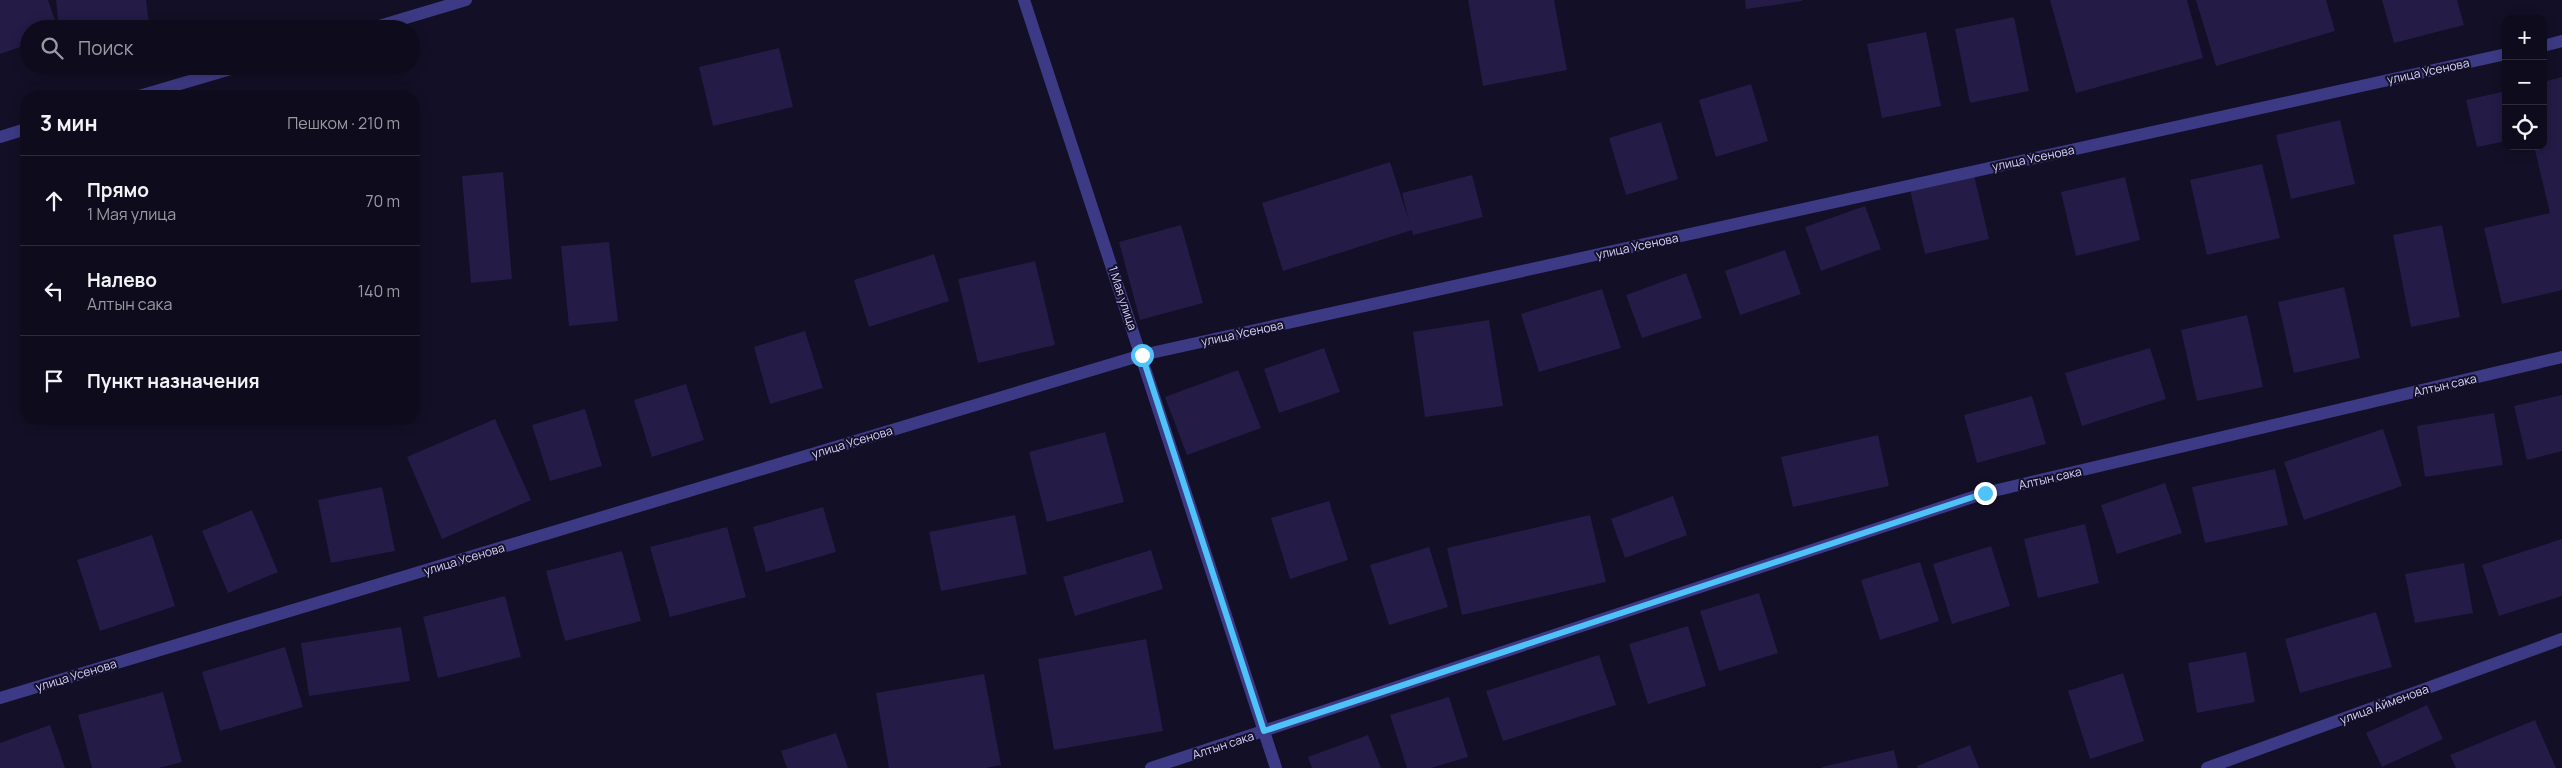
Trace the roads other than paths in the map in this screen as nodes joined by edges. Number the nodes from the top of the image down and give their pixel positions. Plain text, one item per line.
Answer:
1 (466, 0) edge
2 (1024, 0) edge
3 (398, 20) edge
4 (2562, 41) edge
5 (2547, 45) edge
6 (2502, 55) edge
7 (210, 75) edge
8 (159, 90) edge
9 (20, 131) edge
10 (0, 137) edge
11 (1142, 355) junction
12 (2562, 357) edge
13 (2562, 639) edge
14 (0, 698) edge
15 (1264, 731) junction
16 (1151, 768) edge
17 (1276, 768) edge
18 (2207, 768) edge

1 - 3 street
2 - 11 street, 1 Мая улица
4 - 5 street
6 - 11 street, улица Усенова
7 - 8 street
9 - 10 street
11 - 14 street, улица Усенова
11 - 15 street, 1 Мая улица
12 - 15 street, Алтын сака
13 - 18 street, улица Айменова
15 - 16 street, Алтын сака
15 - 17 street, 1 Мая улица

